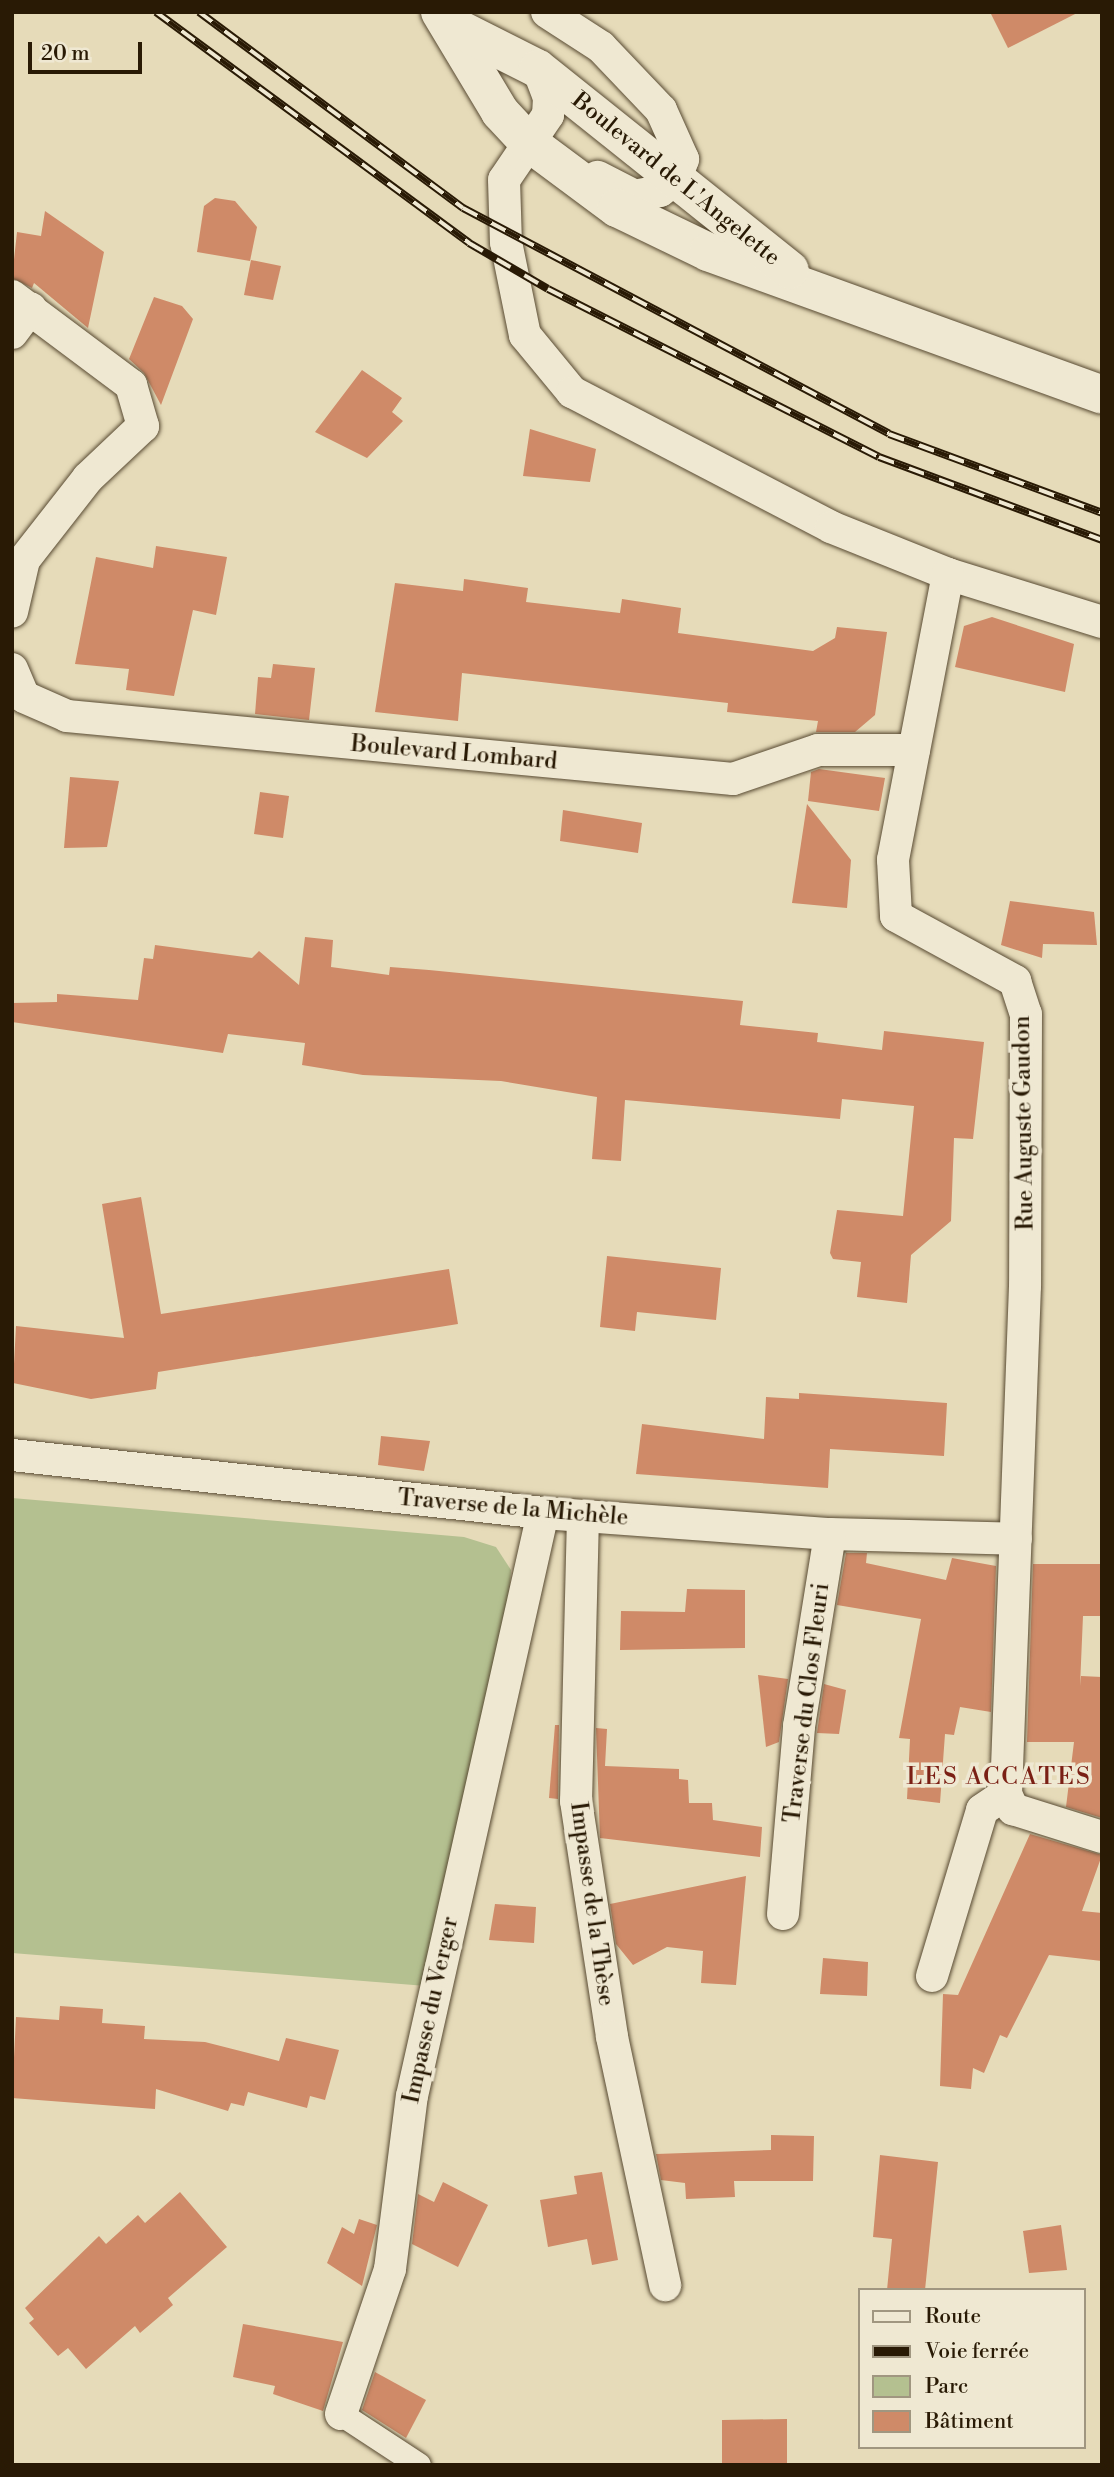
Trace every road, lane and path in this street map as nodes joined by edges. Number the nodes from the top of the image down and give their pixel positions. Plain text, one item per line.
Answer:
1 (547, 12) edge
2 (455, 17) edge
3 (538, 69) junction
4 (528, 142) junction
5 (676, 179) junction
6 (813, 289) junction
7 (22, 302) edge
8 (12, 333) edge
9 (1102, 395) edge
10 (948, 574) junction
11 (12, 612) edge
12 (1102, 622) edge
13 (12, 669) edge
14 (914, 750) junction
15 (12, 1455) edge
16 (543, 1513) junction
17 (583, 1516) junction
18 (830, 1534) junction
19 (1016, 1539) junction
20 (1006, 1794) junction
21 (1102, 1836) edge
22 (783, 1914) dead end
23 (932, 1976) dead end
24 (665, 2286) dead end
25 (341, 2414) joint
26 (419, 2465) edge

1 - 5 street
2 - 3 main road, Boulevard de L'Angelette
2 - 4 main road, Boulevard de L'Angelette
3 - 4 street
3 - 5 main road, Boulevard de L'Angelette
4 - 5 street
4 - 6 main road, Boulevard de L'Angelette
4 - 10 street
5 - 6 main road, Boulevard de L'Angelette
6 - 9 main road, Boulevard de L'Angelette
7 - 8 street
7 - 11 street
10 - 12 street
10 - 14 street, Rue Auguste Gaudon
13 - 14 street, Boulevard Lombard
14 - 19 street, Rue Auguste Gaudon
15 - 16 street, Traverse de la Michèle
16 - 17 street, Traverse de la Michèle
16 - 25 street, Impasse du Verger
17 - 18 street, Traverse de la Michèle
17 - 24 street, Impasse de la Thèse
18 - 19 street, Traverse de la Michèle
18 - 22 street, Traverse du Clos Fleuri
19 - 20 street
20 - 21 street
20 - 23 street
25 - 26 street, Impasse du Verger

